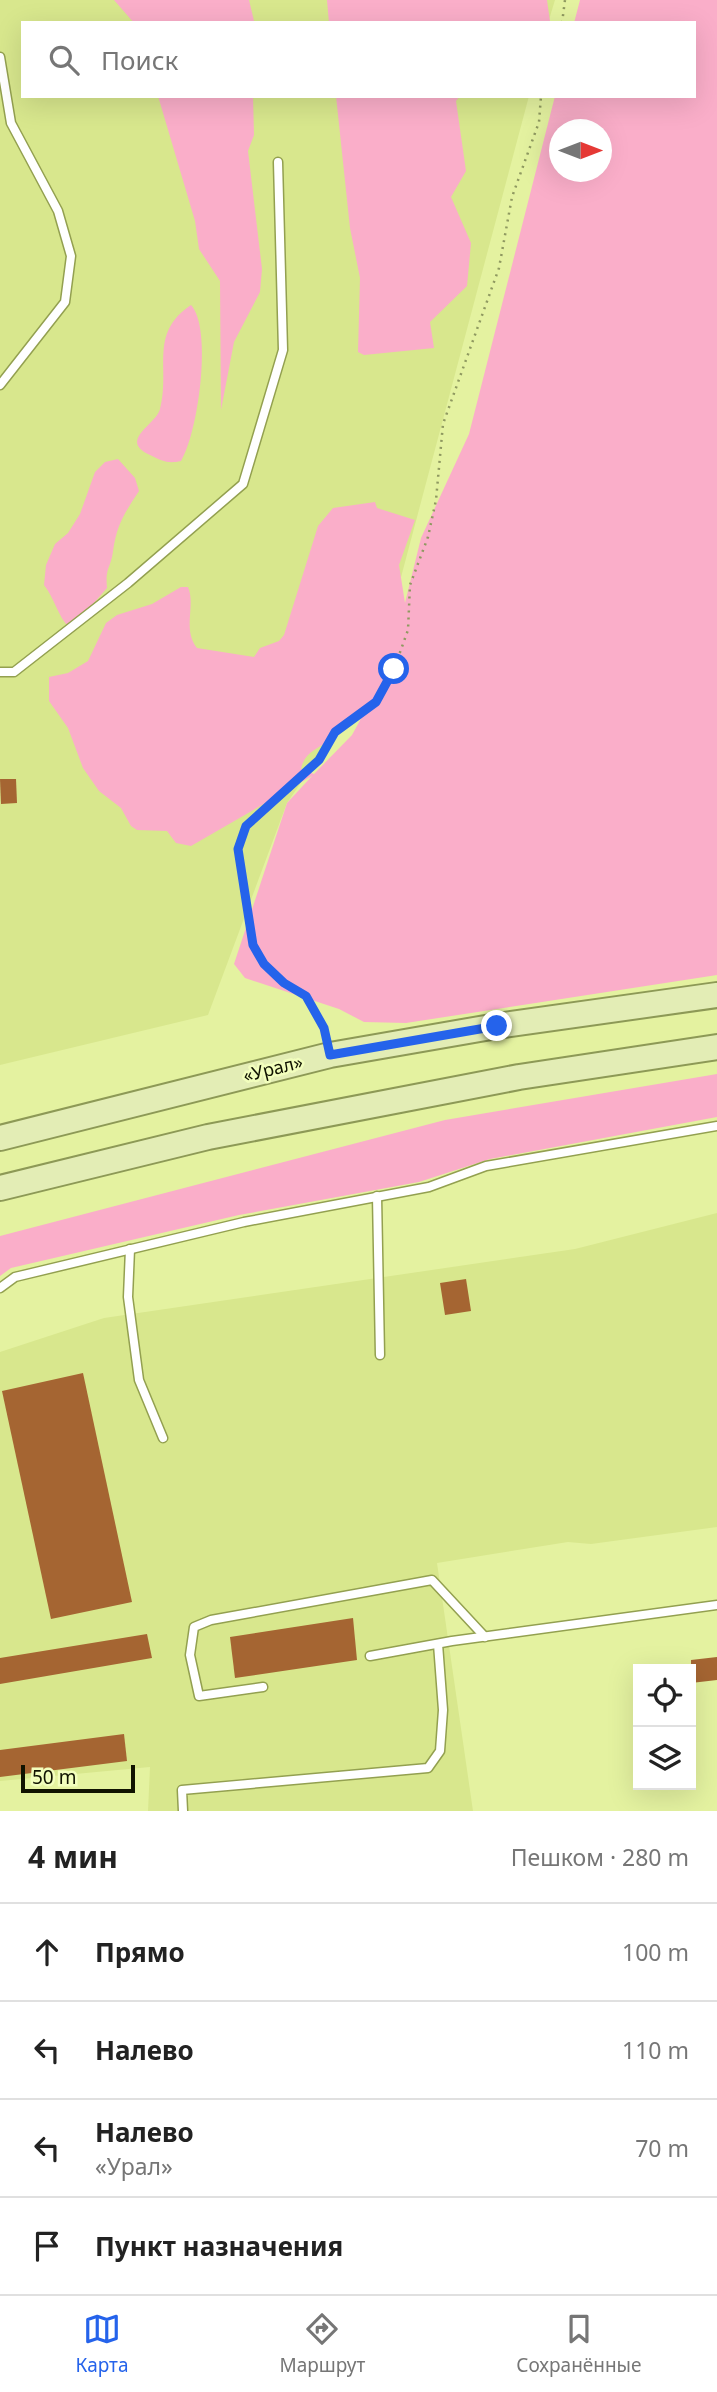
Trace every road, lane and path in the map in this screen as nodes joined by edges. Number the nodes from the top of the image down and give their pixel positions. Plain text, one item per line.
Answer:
1 (567, 0) edge
2 (563, 21) edge
3 (0, 57) edge
4 (541, 98) edge
5 (278, 162) dead end
6 (0, 385) edge
7 (0, 672) edge
8 (717, 995) edge
9 (717, 1047) edge
10 (330, 1055) junction
11 (717, 1126) edge
12 (0, 1138) edge
13 (0, 1188) edge
14 (377, 1196) junction
15 (130, 1249) junction
16 (0, 1288) edge
17 (380, 1355) dead end
18 (163, 1438) dead end
19 (717, 1605) edge
20 (485, 1637) junction
21 (438, 1644) junction
22 (370, 1656) dead end
23 (263, 1687) dead end
24 (183, 1811) edge

1 - 2 path
3 - 6 lane
4 - 10 path
5 - 7 lane
8 - 10 main road, «Урал»
9 - 13 main road
10 - 12 main road, «Урал»
11 - 14 lane
14 - 15 lane
14 - 17 lane
15 - 16 lane
15 - 18 lane
19 - 20 lane
20 - 21 lane
20 - 23 lane
21 - 22 lane
21 - 24 lane

